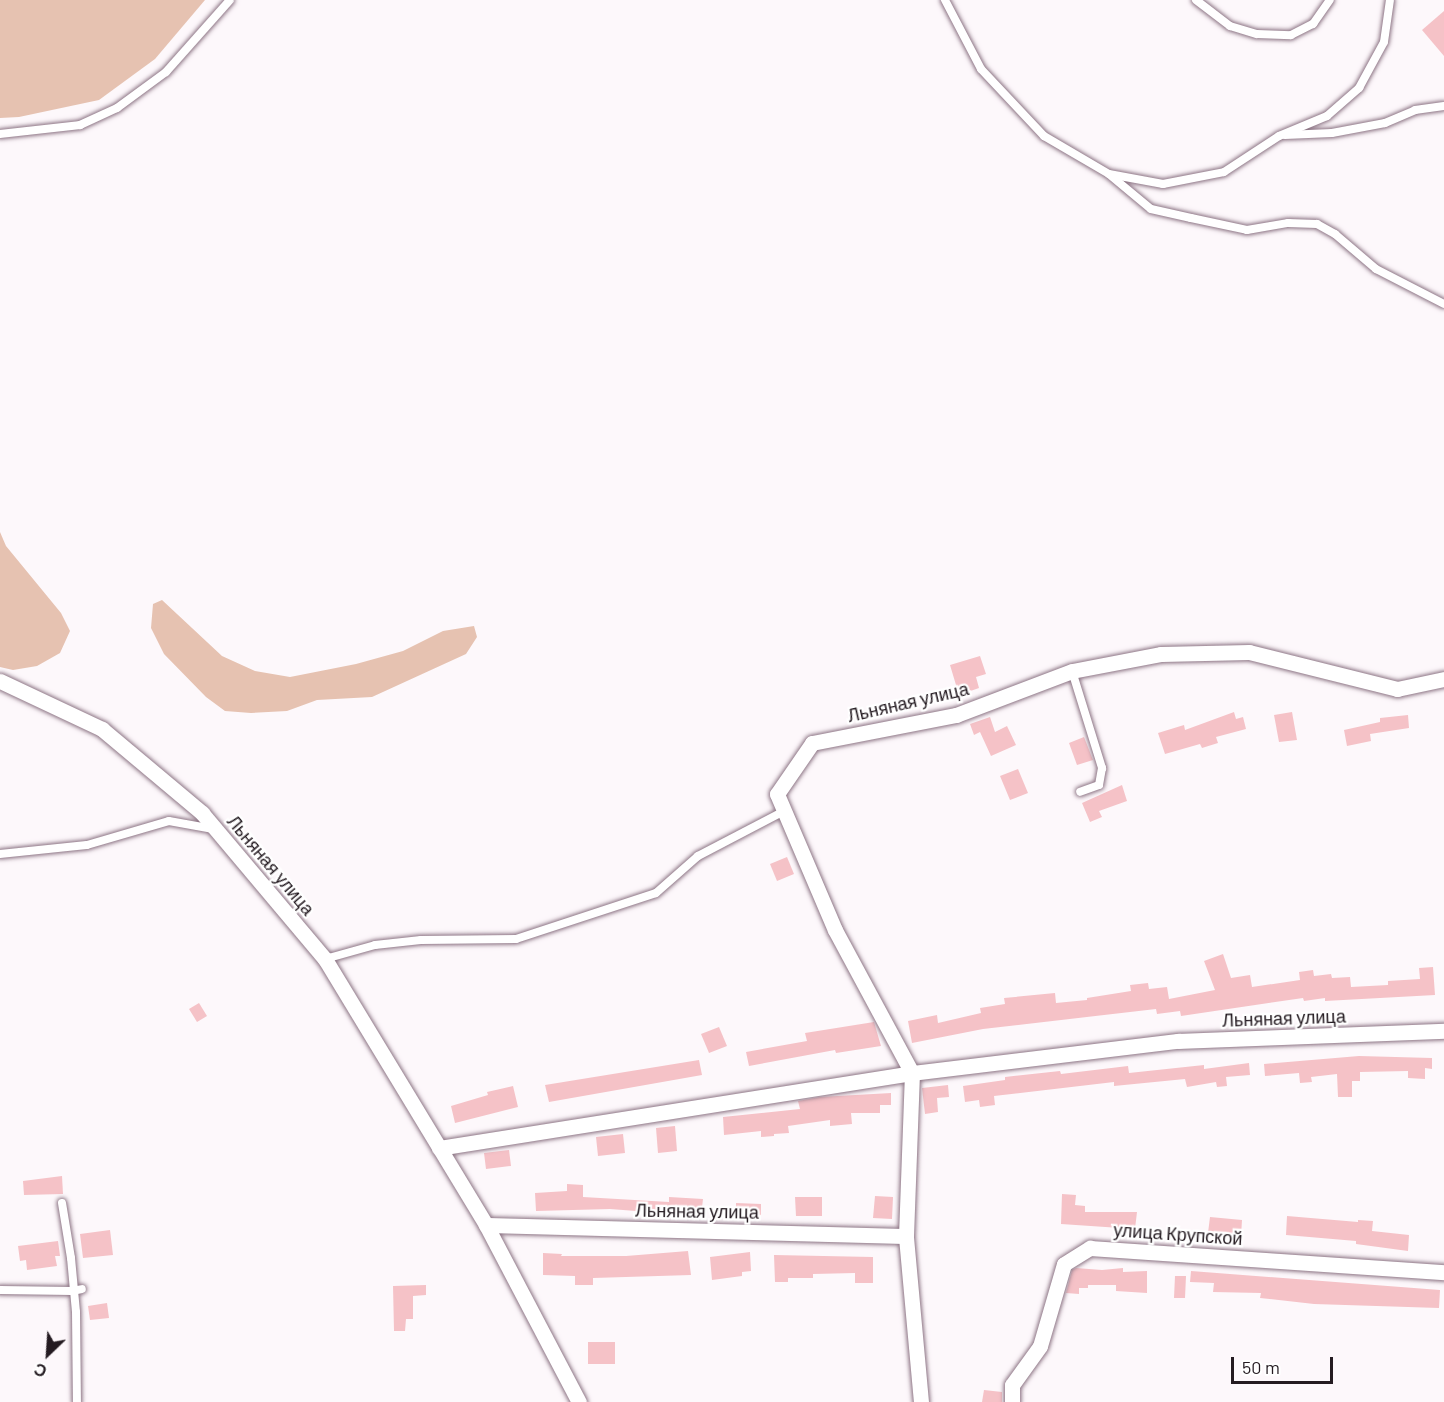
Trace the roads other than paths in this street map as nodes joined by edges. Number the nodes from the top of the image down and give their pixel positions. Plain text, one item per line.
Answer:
1 (230, 0) edge
2 (945, 0) edge
3 (1197, 0) edge
4 (1330, 0) edge
5 (1390, 0) edge
6 (1444, 106) edge
7 (0, 134) edge
8 (1278, 136) junction
9 (1109, 174) junction
10 (1444, 304) edge
11 (1072, 671) junction
12 (1444, 679) edge
13 (0, 681) edge
14 (1080, 792) dead end
15 (784, 811) junction
16 (216, 829) junction
17 (0, 854) edge
18 (325, 959) junction
19 (1444, 1031) edge
20 (912, 1073) junction
21 (439, 1148) junction
22 (62, 1203) dead end
23 (486, 1225) junction
24 (906, 1236) junction
25 (1444, 1272) edge
26 (82, 1289) dead end
27 (0, 1290) edge
28 (72, 1291) junction
29 (77, 1402) edge
30 (579, 1402) edge
31 (921, 1402) edge
32 (1012, 1402) edge

1 - 7 lane
2 - 9 lane
3 - 4 lane
5 - 8 lane
6 - 8 lane
8 - 9 lane
9 - 10 lane
11 - 12 street, Льняная улица
11 - 14 lane
11 - 15 street, Льняная улица
13 - 16 street, Льняная улица
15 - 18 lane
15 - 20 street, Льняная улица
16 - 17 lane
16 - 18 street, Льняная улица
18 - 21 street, Льняная улица
19 - 20 street, Льняная улица
20 - 21 street, Льняная улица
20 - 24 street
21 - 23 street, Льняная улица
22 - 28 lane
23 - 24 street, Льняная улица
23 - 30 street, Льняная улица
24 - 31 street
25 - 32 street, улица Крупской
26 - 28 lane
27 - 28 lane
28 - 29 lane

